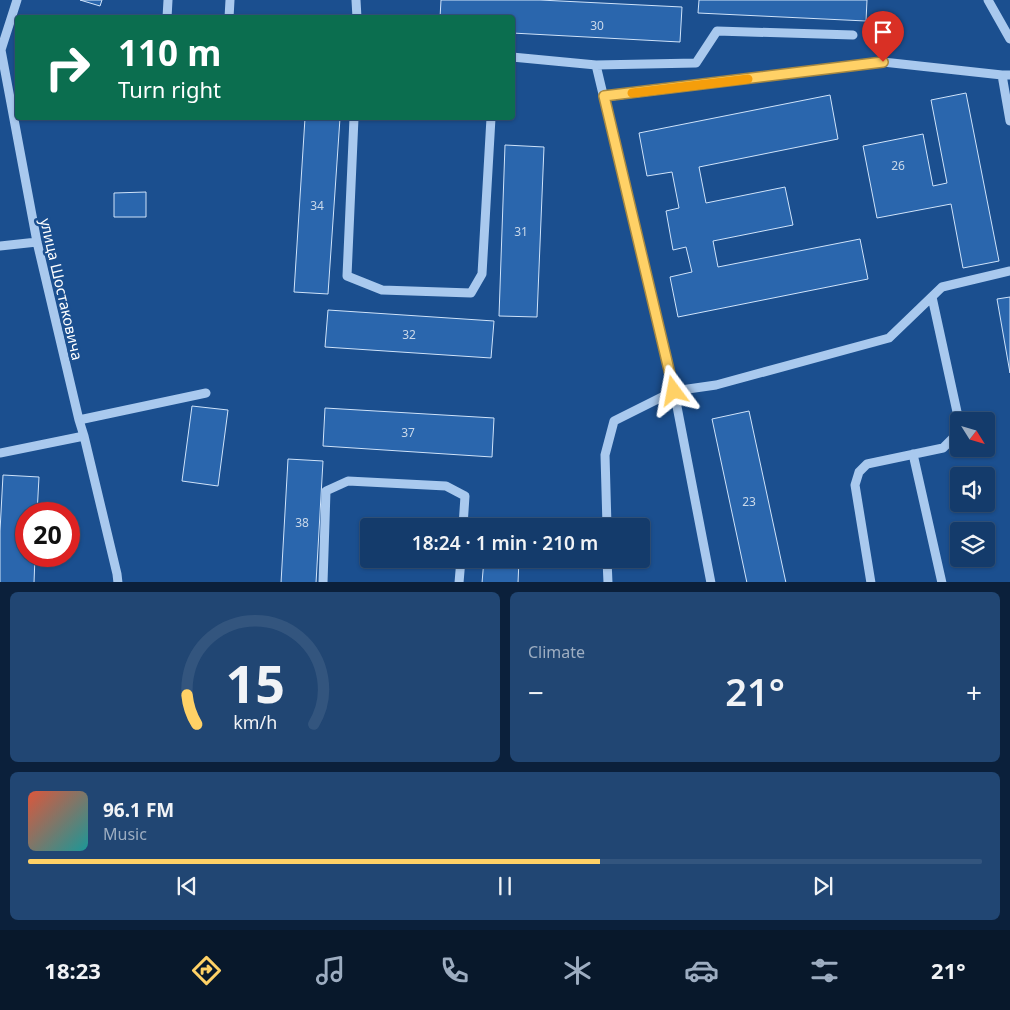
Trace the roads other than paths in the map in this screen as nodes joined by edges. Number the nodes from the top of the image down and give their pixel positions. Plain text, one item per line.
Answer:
1 (17, 0) edge
2 (168, 0) edge
3 (230, 0) edge
4 (356, 0) edge
5 (988, 0) edge
6 (167, 15) edge
7 (229, 15) edge
8 (357, 15) edge
9 (854, 35) dead end
10 (1010, 39) edge
11 (515, 57) edge
12 (596, 65) junction
13 (1006, 75) edge
14 (604, 96) junction
15 (354, 120) edge
16 (492, 120) edge
17 (1010, 121) edge
18 (37, 242) junction
19 (0, 246) edge
20 (1010, 271) edge
21 (932, 297) junction
22 (674, 391) junction
23 (206, 393) dead end
24 (957, 412) edge
25 (78, 420) junction
26 (84, 436) junction
27 (950, 440) edge
28 (0, 453) edge
29 (913, 454) junction
30 (464, 518) edge
31 (607, 518) edge
32 (460, 568) edge
33 (608, 568) edge
34 (118, 582) edge
35 (323, 582) edge
36 (459, 582) edge
37 (608, 582) edge
38 (711, 582) edge
39 (871, 582) edge
40 (942, 582) edge

1 - 18 street, улица Шостаковича
2 - 6 street
3 - 7 street
4 - 8 street
5 - 10 street
9 - 12 street
11 - 12 street
12 - 14 street
13 - 14 street
13 - 17 street
14 - 22 street
15 - 16 street
18 - 19 street
18 - 25 street, улица Шостаковича
20 - 21 street
21 - 22 street
21 - 24 street
22 - 31 street
22 - 38 street
23 - 25 street
25 - 26 street, улица Шостаковича
26 - 28 street
26 - 34 street, улица Шостаковича
27 - 29 street
29 - 39 street
29 - 40 street
30 - 35 street
32 - 36 street
33 - 37 street

